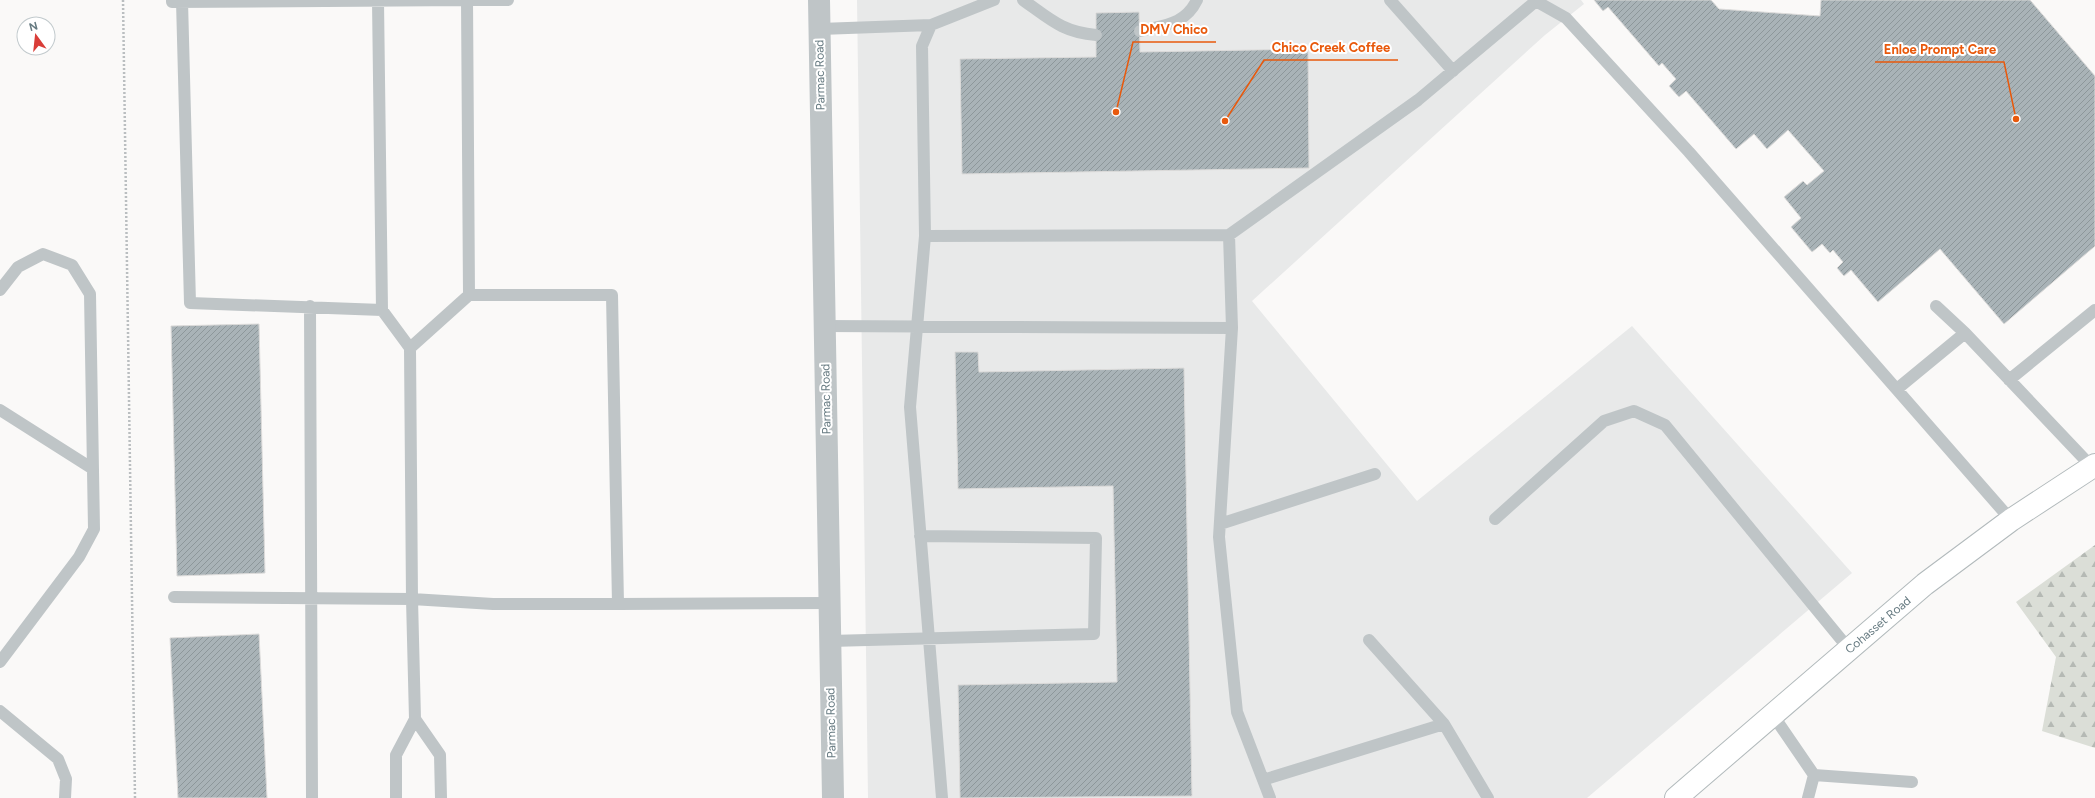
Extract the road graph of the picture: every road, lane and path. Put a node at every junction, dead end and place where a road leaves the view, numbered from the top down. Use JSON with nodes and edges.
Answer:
{"nodes":[{"id":1,"x":123,"y":0,"type":"edge"},
{"id":2,"x":177,"y":0,"type":"edge"},
{"id":3,"x":467,"y":0,"type":"edge"},
{"id":4,"x":508,"y":0,"type":"edge"},
{"id":5,"x":818,"y":0,"type":"edge"},
{"id":6,"x":994,"y":0,"type":"edge"},
{"id":7,"x":1023,"y":0,"type":"edge"},
{"id":8,"x":1197,"y":0,"type":"edge"},
{"id":9,"x":1390,"y":0,"type":"edge"},
{"id":10,"x":1535,"y":0,"type":"edge"},
{"id":11,"x":378,"y":1,"type":"junction"},
{"id":12,"x":931,"y":25,"type":"junction"},
{"id":13,"x":820,"y":29,"type":"junction"},
{"id":14,"x":1140,"y":31,"type":"dead end"},
{"id":15,"x":1096,"y":35,"type":"dead end"},
{"id":16,"x":1452,"y":72,"type":"junction"},
{"id":17,"x":1229,"y":235,"type":"junction"},
{"id":18,"x":925,"y":236,"type":"junction"},
{"id":19,"x":0,"y":290,"type":"edge"},
{"id":20,"x":469,"y":295,"type":"junction"},
{"id":21,"x":310,"y":306,"type":"junction"},
{"id":22,"x":1936,"y":306,"type":"dead end"},
{"id":23,"x":382,"y":310,"type":"junction"},
{"id":24,"x":2095,"y":310,"type":"edge"},
{"id":25,"x":824,"y":326,"type":"junction"},
{"id":26,"x":917,"y":327,"type":"junction"},
{"id":27,"x":1232,"y":328,"type":"junction"},
{"id":28,"x":1965,"y":333,"type":"junction"},
{"id":29,"x":410,"y":348,"type":"junction"},
{"id":30,"x":2009,"y":380,"type":"junction"},
{"id":31,"x":1897,"y":389,"type":"junction"},
{"id":32,"x":0,"y":410,"type":"edge"},
{"id":33,"x":2094,"y":467,"type":"edge"},
{"id":34,"x":93,"y":469,"type":"junction"},
{"id":35,"x":1375,"y":474,"type":"dead end"},
{"id":36,"x":1495,"y":519,"type":"dead end"},
{"id":37,"x":2012,"y":520,"type":"junction"},
{"id":38,"x":1220,"y":524,"type":"junction"},
{"id":39,"x":920,"y":536,"type":"junction"},
{"id":40,"x":174,"y":597,"type":"dead end"},
{"id":41,"x":312,"y":597,"type":"junction"},
{"id":42,"x":412,"y":599,"type":"junction"},
{"id":43,"x":829,"y":603,"type":"junction"},
{"id":44,"x":618,"y":604,"type":"junction"},
{"id":45,"x":929,"y":638,"type":"junction"},
{"id":46,"x":1369,"y":640,"type":"dead end"},
{"id":47,"x":830,"y":641,"type":"junction"},
{"id":48,"x":1849,"y":649,"type":"junction"},
{"id":49,"x":0,"y":662,"type":"edge"},
{"id":50,"x":0,"y":711,"type":"edge"},
{"id":51,"x":1772,"y":715,"type":"junction"},
{"id":52,"x":415,"y":719,"type":"junction"},
{"id":53,"x":1444,"y":724,"type":"junction"},
{"id":54,"x":1814,"y":775,"type":"junction"},
{"id":55,"x":1263,"y":780,"type":"junction"},
{"id":56,"x":1912,"y":782,"type":"dead end"},
{"id":57,"x":65,"y":798,"type":"edge"},
{"id":58,"x":135,"y":798,"type":"edge"},
{"id":59,"x":312,"y":798,"type":"edge"},
{"id":60,"x":396,"y":798,"type":"edge"},
{"id":61,"x":441,"y":798,"type":"edge"},
{"id":62,"x":832,"y":798,"type":"edge"},
{"id":63,"x":942,"y":798,"type":"edge"},
{"id":64,"x":1270,"y":798,"type":"edge"},
{"id":65,"x":1488,"y":798,"type":"edge"},
{"id":66,"x":1676,"y":798,"type":"edge"},
{"id":67,"x":1808,"y":798,"type":"edge"}],
"edges":[{"from":1,"to":58,"type":"path"},
{"from":2,"to":11,"type":"lane"},
{"from":2,"to":21,"type":"lane"},
{"from":3,"to":4,"type":"lane"},
{"from":3,"to":11,"type":"lane"},
{"from":3,"to":20,"type":"lane"},
{"from":5,"to":13,"type":"street","name":"Parmac Road"},
{"from":6,"to":12,"type":"lane"},
{"from":7,"to":15,"type":"lane"},
{"from":8,"to":14,"type":"lane"},
{"from":9,"to":16,"type":"lane"},
{"from":10,"to":16,"type":"lane"},
{"from":10,"to":31,"type":"lane"},
{"from":11,"to":23,"type":"lane"},
{"from":12,"to":13,"type":"lane"},
{"from":12,"to":18,"type":"lane"},
{"from":13,"to":25,"type":"street","name":"Parmac Road"},
{"from":16,"to":17,"type":"lane"},
{"from":17,"to":18,"type":"lane"},
{"from":17,"to":27,"type":"lane"},
{"from":18,"to":26,"type":"lane"},
{"from":19,"to":34,"type":"lane"},
{"from":20,"to":29,"type":"lane"},
{"from":20,"to":44,"type":"lane"},
{"from":21,"to":23,"type":"lane"},
{"from":21,"to":41,"type":"lane"},
{"from":22,"to":28,"type":"lane"},
{"from":23,"to":29,"type":"lane"},
{"from":24,"to":30,"type":"lane"},
{"from":25,"to":26,"type":"lane"},
{"from":25,"to":43,"type":"street","name":"Parmac Road"},
{"from":26,"to":27,"type":"lane"},
{"from":26,"to":39,"type":"lane"},
{"from":27,"to":38,"type":"lane"},
{"from":28,"to":30,"type":"lane"},
{"from":28,"to":31,"type":"lane"},
{"from":29,"to":42,"type":"lane"},
{"from":30,"to":33,"type":"lane"},
{"from":31,"to":37,"type":"lane"},
{"from":32,"to":34,"type":"lane"},
{"from":33,"to":37,"type":"main road","name":"Cohasset Road"},
{"from":34,"to":49,"type":"lane"},
{"from":35,"to":38,"type":"lane"},
{"from":36,"to":48,"type":"lane"},
{"from":37,"to":48,"type":"main road","name":"Cohasset Road"},
{"from":38,"to":55,"type":"lane"},
{"from":39,"to":45,"type":"lane"},
{"from":39,"to":45,"type":"lane"},
{"from":40,"to":41,"type":"lane"},
{"from":41,"to":42,"type":"lane"},
{"from":41,"to":59,"type":"lane"},
{"from":42,"to":44,"type":"lane"},
{"from":42,"to":52,"type":"lane"},
{"from":43,"to":44,"type":"lane"},
{"from":43,"to":47,"type":"street","name":"Parmac Road"},
{"from":45,"to":47,"type":"lane"},
{"from":45,"to":63,"type":"lane"},
{"from":46,"to":53,"type":"lane"},
{"from":47,"to":62,"type":"street","name":"Parmac Road"},
{"from":48,"to":51,"type":"main road","name":"Cohasset Road"},
{"from":50,"to":57,"type":"lane"},
{"from":51,"to":54,"type":"lane"},
{"from":51,"to":66,"type":"main road","name":"Cohasset Road"},
{"from":52,"to":60,"type":"lane"},
{"from":52,"to":61,"type":"lane"},
{"from":53,"to":55,"type":"lane"},
{"from":53,"to":65,"type":"lane"},
{"from":54,"to":56,"type":"lane"},
{"from":54,"to":67,"type":"lane"},
{"from":55,"to":64,"type":"lane"}]}
